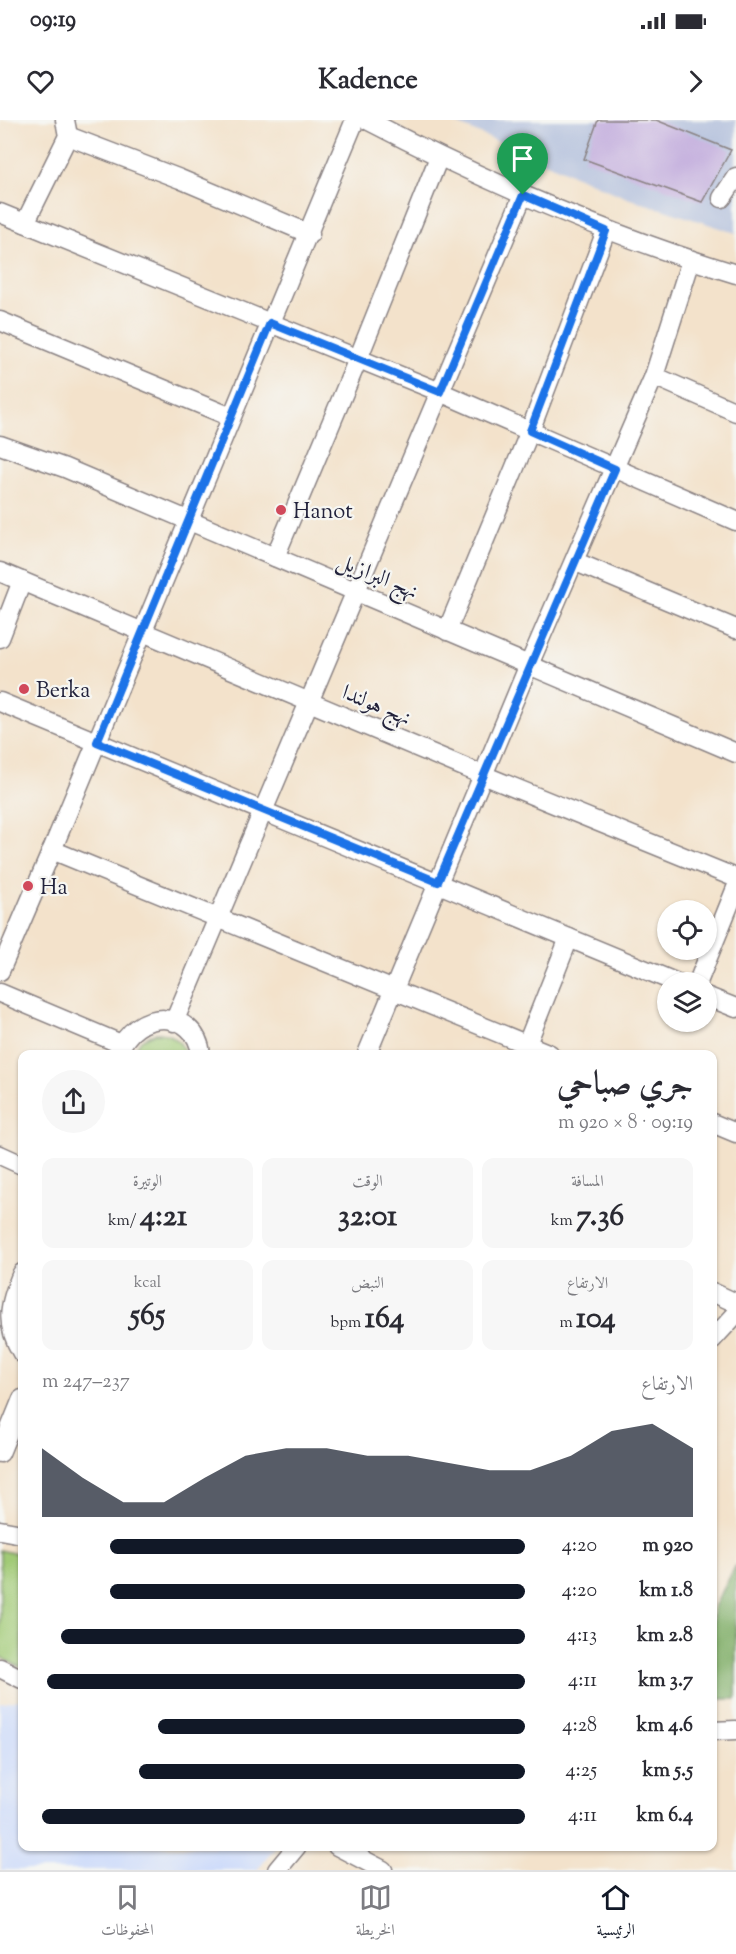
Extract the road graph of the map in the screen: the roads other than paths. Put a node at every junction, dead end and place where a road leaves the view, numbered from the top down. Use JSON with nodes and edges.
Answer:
{"nodes":[{"id":1,"x":355,"y":120,"type":"edge"},
{"id":2,"x":367,"y":120,"type":"edge"},
{"id":3,"x":67,"y":128,"type":"edge"},
{"id":4,"x":439,"y":158,"type":"junction"},
{"id":5,"x":736,"y":177,"type":"edge"},
{"id":6,"x":523,"y":195,"type":"junction"},
{"id":7,"x":722,"y":198,"type":"dead end"},
{"id":8,"x":0,"y":213,"type":"edge"},
{"id":9,"x":25,"y":222,"type":"junction"},
{"id":10,"x":606,"y":231,"type":"junction"},
{"id":11,"x":310,"y":234,"type":"junction"},
{"id":12,"x":691,"y":260,"type":"junction"},
{"id":13,"x":736,"y":274,"type":"edge"},
{"id":14,"x":0,"y":321,"type":"edge"},
{"id":15,"x":270,"y":323,"type":"junction"},
{"id":16,"x":358,"y":359,"type":"junction"},
{"id":17,"x":654,"y":376,"type":"junction"},
{"id":18,"x":440,"y":392,"type":"junction"},
{"id":19,"x":736,"y":412,"type":"edge"},
{"id":20,"x":231,"y":417,"type":"junction"},
{"id":21,"x":530,"y":431,"type":"junction"},
{"id":22,"x":0,"y":445,"type":"edge"},
{"id":23,"x":615,"y":469,"type":"junction"},
{"id":24,"x":736,"y":521,"type":"edge"},
{"id":25,"x":187,"y":522,"type":"junction"},
{"id":26,"x":275,"y":557,"type":"junction"},
{"id":27,"x":576,"y":562,"type":"junction"},
{"id":28,"x":0,"y":572,"type":"edge"},
{"id":29,"x":22,"y":582,"type":"junction"},
{"id":30,"x":356,"y":591,"type":"junction"},
{"id":31,"x":736,"y":629,"type":"edge"},
{"id":32,"x":142,"y":630,"type":"junction"},
{"id":33,"x":447,"y":631,"type":"junction"},
{"id":34,"x":0,"y":638,"type":"edge"},
{"id":35,"x":528,"y":667,"type":"junction"},
{"id":36,"x":0,"y":702,"type":"edge"},
{"id":37,"x":309,"y":702,"type":"junction"},
{"id":38,"x":97,"y":742,"type":"junction"},
{"id":39,"x":736,"y":753,"type":"edge"},
{"id":40,"x":483,"y":775,"type":"junction"},
{"id":41,"x":263,"y":811,"type":"junction"},
{"id":42,"x":52,"y":850,"type":"junction"},
{"id":43,"x":736,"y":878,"type":"edge"},
{"id":44,"x":438,"y":882,"type":"junction"},
{"id":45,"x":736,"y":888,"type":"edge"},
{"id":46,"x":218,"y":919,"type":"junction"},
{"id":47,"x":569,"y":938,"type":"junction"},
{"id":48,"x":0,"y":971,"type":"edge"},
{"id":49,"x":702,"y":972,"type":"edge"},
{"id":50,"x":657,"y":975,"type":"edge"},
{"id":51,"x":394,"y":990,"type":"junction"},
{"id":52,"x":0,"y":993,"type":"edge"},
{"id":53,"x":717,"y":1000,"type":"edge"},
{"id":54,"x":736,"y":1008,"type":"edge"},
{"id":55,"x":174,"y":1022,"type":"junction"},
{"id":56,"x":115,"y":1050,"type":"edge"},
{"id":57,"x":120,"y":1050,"type":"edge"},
{"id":58,"x":200,"y":1050,"type":"edge"},
{"id":59,"x":369,"y":1050,"type":"edge"},
{"id":60,"x":525,"y":1050,"type":"edge"},
{"id":61,"x":717,"y":1125,"type":"edge"},
{"id":62,"x":736,"y":1133,"type":"edge"},
{"id":63,"x":0,"y":1155,"type":"edge"},
{"id":64,"x":18,"y":1163,"type":"edge"},
{"id":65,"x":18,"y":1280,"type":"edge"},
{"id":66,"x":717,"y":1294,"type":"edge"},
{"id":67,"x":5,"y":1303,"type":"edge"},
{"id":68,"x":736,"y":1303,"type":"edge"},
{"id":69,"x":736,"y":1315,"type":"edge"},
{"id":70,"x":717,"y":1335,"type":"edge"},
{"id":71,"x":18,"y":1346,"type":"edge"},
{"id":72,"x":18,"y":1409,"type":"edge"},
{"id":73,"x":0,"y":1453,"type":"edge"},
{"id":74,"x":0,"y":1530,"type":"edge"},
{"id":75,"x":18,"y":1533,"type":"edge"},
{"id":76,"x":0,"y":1668,"type":"edge"},
{"id":77,"x":18,"y":1677,"type":"edge"},
{"id":78,"x":736,"y":1730,"type":"edge"},
{"id":79,"x":717,"y":1731,"type":"edge"},
{"id":80,"x":293,"y":1851,"type":"edge"},
{"id":81,"x":347,"y":1851,"type":"edge"},
{"id":82,"x":277,"y":1870,"type":"edge"},
{"id":83,"x":383,"y":1870,"type":"edge"}],
"edges":[{"from":1,"to":11,"type":"street"},
{"from":2,"to":4,"type":"street"},
{"from":3,"to":9,"type":"street"},
{"from":3,"to":11,"type":"street"},
{"from":4,"to":6,"type":"street"},
{"from":4,"to":16,"type":"street"},
{"from":5,"to":7,"type":"street"},
{"from":6,"to":10,"type":"street"},
{"from":6,"to":18,"type":"street"},
{"from":8,"to":9,"type":"street"},
{"from":9,"to":15,"type":"street"},
{"from":10,"to":12,"type":"street"},
{"from":10,"to":21,"type":"street"},
{"from":11,"to":15,"type":"street"},
{"from":12,"to":13,"type":"street"},
{"from":12,"to":17,"type":"street"},
{"from":14,"to":20,"type":"street"},
{"from":15,"to":16,"type":"street"},
{"from":15,"to":20,"type":"street"},
{"from":16,"to":18,"type":"street"},
{"from":16,"to":26,"type":"street"},
{"from":17,"to":19,"type":"street"},
{"from":17,"to":23,"type":"street"},
{"from":18,"to":21,"type":"street"},
{"from":18,"to":30,"type":"street"},
{"from":20,"to":25,"type":"street"},
{"from":21,"to":23,"type":"street"},
{"from":21,"to":33,"type":"street"},
{"from":22,"to":25,"type":"street","name":"نهج البرازيل"},
{"from":23,"to":24,"type":"street"},
{"from":23,"to":27,"type":"street"},
{"from":25,"to":26,"type":"street","name":"نهج البرازيل"},
{"from":25,"to":32,"type":"street"},
{"from":26,"to":30,"type":"street","name":"نهج البرازيل"},
{"from":27,"to":31,"type":"street"},
{"from":27,"to":35,"type":"street"},
{"from":28,"to":29,"type":"street","name":"نهج هولندا"},
{"from":29,"to":32,"type":"street","name":"نهج هولندا"},
{"from":29,"to":34,"type":"street"},
{"from":30,"to":33,"type":"street","name":"نهج البرازيل"},
{"from":30,"to":37,"type":"street"},
{"from":32,"to":37,"type":"street","name":"نهج هولندا"},
{"from":32,"to":38,"type":"street"},
{"from":33,"to":35,"type":"street","name":"نهج البرازيل"},
{"from":35,"to":39,"type":"street","name":"نهج البرازيل"},
{"from":35,"to":40,"type":"street"},
{"from":36,"to":38,"type":"street"},
{"from":37,"to":40,"type":"street","name":"نهج هولندا"},
{"from":37,"to":41,"type":"street"},
{"from":38,"to":41,"type":"street"},
{"from":38,"to":42,"type":"street"},
{"from":40,"to":43,"type":"street","name":"نهج هولندا"},
{"from":40,"to":44,"type":"street"},
{"from":41,"to":44,"type":"street"},
{"from":41,"to":46,"type":"street"},
{"from":42,"to":46,"type":"street"},
{"from":42,"to":48,"type":"street"},
{"from":44,"to":47,"type":"street"},
{"from":44,"to":51,"type":"street"},
{"from":45,"to":49,"type":"street"},
{"from":46,"to":51,"type":"street"},
{"from":46,"to":55,"type":"street"},
{"from":47,"to":50,"type":"street"},
{"from":47,"to":60,"type":"street"},
{"from":51,"to":59,"type":"street"},
{"from":51,"to":60,"type":"street"},
{"from":52,"to":56,"type":"street"},
{"from":53,"to":54,"type":"street"},
{"from":55,"to":57,"type":"street"},
{"from":55,"to":58,"type":"street"},
{"from":61,"to":62,"type":"street"},
{"from":63,"to":64,"type":"street"},
{"from":65,"to":67,"type":"street"},
{"from":66,"to":68,"type":"street"},
{"from":67,"to":71,"type":"street"},
{"from":69,"to":70,"type":"street"},
{"from":72,"to":73,"type":"street"},
{"from":74,"to":75,"type":"street"},
{"from":76,"to":77,"type":"street"},
{"from":78,"to":79,"type":"street"},
{"from":80,"to":82,"type":"street"},
{"from":81,"to":83,"type":"street"}]}
